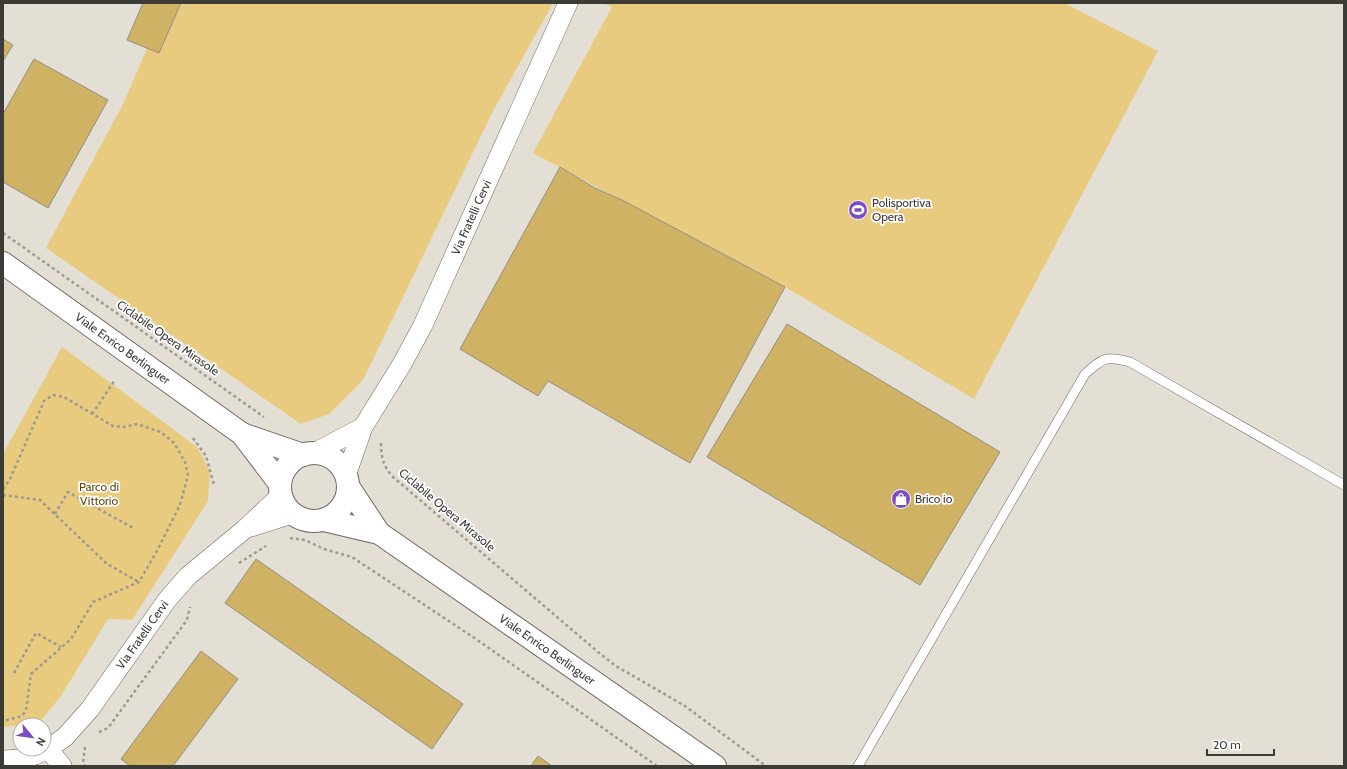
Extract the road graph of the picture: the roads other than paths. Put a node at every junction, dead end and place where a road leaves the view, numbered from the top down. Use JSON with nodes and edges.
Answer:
{"nodes":[{"id":1,"x":568,"y":3,"type":"edge"},
{"id":2,"x":3,"y":263,"type":"edge"},
{"id":3,"x":363,"y":427,"type":"junction"},
{"id":4,"x":242,"y":434,"type":"junction"},
{"id":5,"x":309,"y":454,"type":"junction"},
{"id":6,"x":347,"y":481,"type":"junction"},
{"id":7,"x":1344,"y":484,"type":"edge"},
{"id":8,"x":280,"y":490,"type":"junction"},
{"id":9,"x":292,"y":514,"type":"junction"},
{"id":10,"x":324,"y":520,"type":"junction"},
{"id":11,"x":246,"y":529,"type":"junction"},
{"id":12,"x":379,"y":533,"type":"junction"},
{"id":13,"x":52,"y":746,"type":"edge"},
{"id":14,"x":52,"y":754,"type":"edge"},
{"id":15,"x":28,"y":757,"type":"edge"},
{"id":16,"x":3,"y":760,"type":"edge"},
{"id":17,"x":62,"y":766,"type":"edge"},
{"id":18,"x":715,"y":766,"type":"edge"},
{"id":19,"x":858,"y":766,"type":"edge"}],
"edges":[{"from":1,"to":3,"type":"street","name":"Via Fratelli Cervi"},
{"from":2,"to":4,"type":"street","name":"Viale Enrico Berlinguer"},
{"from":3,"to":5,"type":"street"},
{"from":3,"to":6,"type":"street","name":"Via Fratelli Cervi"},
{"from":4,"to":5,"type":"street","name":"Viale Enrico Berlinguer"},
{"from":4,"to":8,"type":"street","name":"Viale Enrico Berlinguer"},
{"from":5,"to":6,"type":"street"},
{"from":5,"to":8,"type":"street"},
{"from":6,"to":10,"type":"street"},
{"from":6,"to":12,"type":"street","name":"Viale Enrico Berlinguer"},
{"from":7,"to":19,"type":"lane"},
{"from":8,"to":9,"type":"street"},
{"from":8,"to":11,"type":"street","name":"Via Fratelli Cervi"},
{"from":9,"to":10,"type":"street"},
{"from":9,"to":11,"type":"street","name":"Via Fratelli Cervi"},
{"from":10,"to":12,"type":"street","name":"Viale Enrico Berlinguer"},
{"from":11,"to":13,"type":"street","name":"Via Fratelli Cervi"},
{"from":12,"to":18,"type":"street","name":"Viale Enrico Berlinguer"},
{"from":14,"to":17,"type":"street"},
{"from":15,"to":16,"type":"street","name":"Via Fratelli Cervi"}]}
